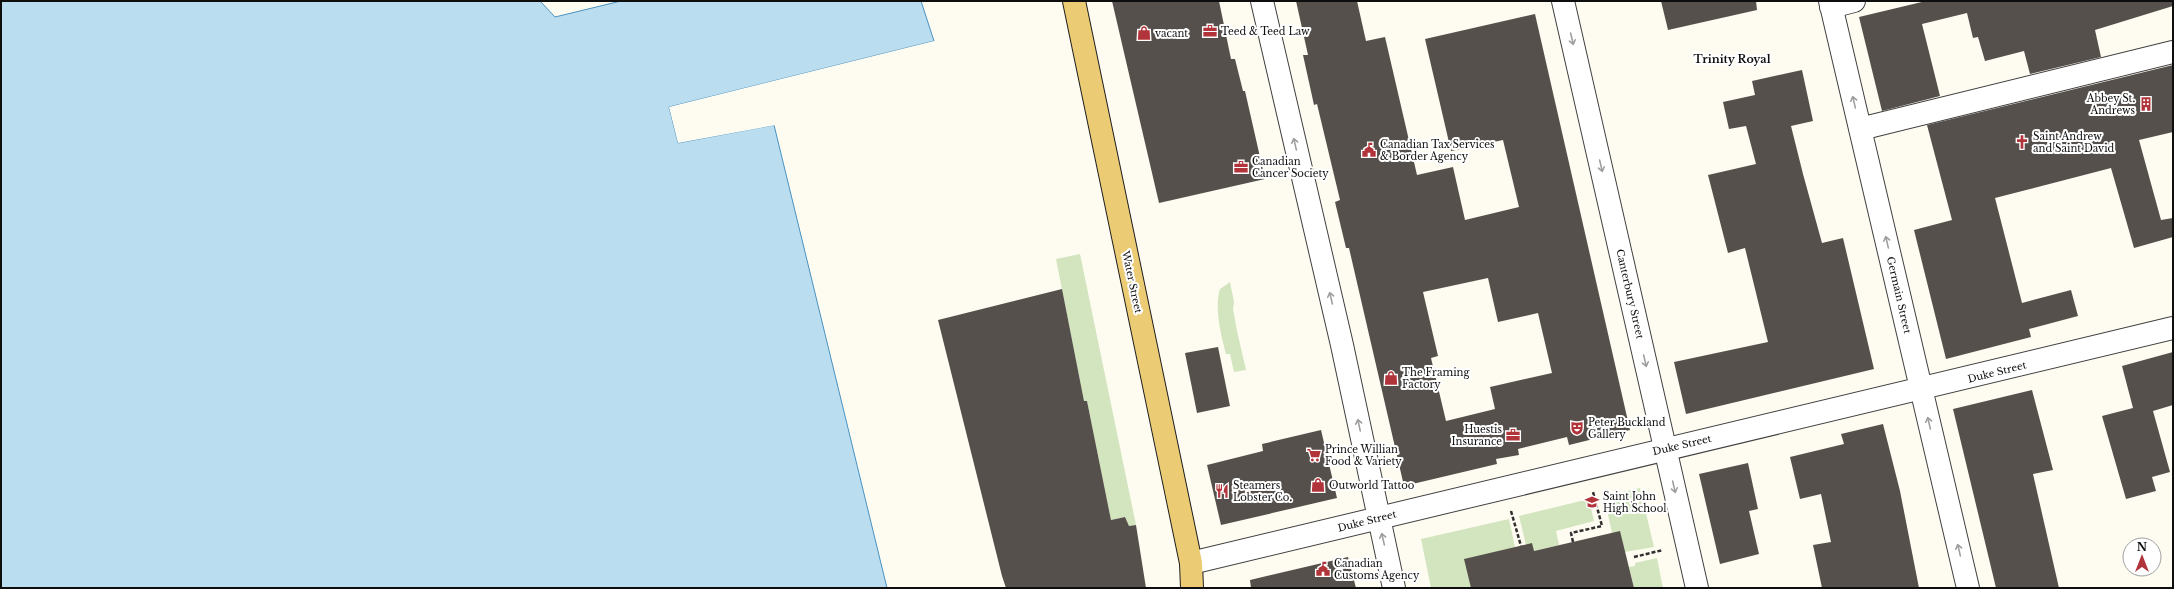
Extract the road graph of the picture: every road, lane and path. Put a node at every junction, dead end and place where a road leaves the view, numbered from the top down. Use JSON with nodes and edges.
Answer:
{"nodes":[{"id":1,"x":1074,"y":1,"type":"edge"},
{"id":2,"x":1262,"y":1,"type":"edge"},
{"id":3,"x":1563,"y":1,"type":"edge"},
{"id":4,"x":1854,"y":1,"type":"edge"},
{"id":5,"x":1831,"y":4,"type":"edge"},
{"id":6,"x":2173,"y":52,"type":"edge"},
{"id":7,"x":1860,"y":130,"type":"junction"},
{"id":8,"x":2173,"y":328,"type":"edge"},
{"id":9,"x":1922,"y":390,"type":"junction"},
{"id":10,"x":1665,"y":449,"type":"junction"},
{"id":11,"x":1504,"y":487,"type":"junction"},
{"id":12,"x":1595,"y":501,"type":"dead end"},
{"id":13,"x":1378,"y":518,"type":"junction"},
{"id":14,"x":1573,"y":542,"type":"dead end"},
{"id":15,"x":1687,"y":544,"type":"junction"},
{"id":16,"x":1521,"y":546,"type":"dead end"},
{"id":17,"x":1634,"y":557,"type":"dead end"},
{"id":18,"x":1191,"y":563,"type":"junction"},
{"id":19,"x":1192,"y":588,"type":"edge"},
{"id":20,"x":1201,"y":588,"type":"edge"},
{"id":21,"x":1394,"y":588,"type":"edge"},
{"id":22,"x":1697,"y":588,"type":"edge"},
{"id":23,"x":1968,"y":588,"type":"edge"}],
"edges":[{"from":1,"to":18,"type":"main road","name":"Water Street"},
{"from":13,"to":2,"type":"street","one_way":true},
{"from":3,"to":10,"type":"street","name":"Canterbury Street","one_way":true},
{"from":4,"to":5,"type":"street"},
{"from":7,"to":5,"type":"street","name":"Germain Street","one_way":true},
{"from":6,"to":7,"type":"street"},
{"from":9,"to":7,"type":"street","name":"Germain Street","one_way":true},
{"from":8,"to":9,"type":"street","name":"Duke Street"},
{"from":9,"to":10,"type":"street","name":"Duke Street"},
{"from":23,"to":9,"type":"street","name":"Germain Street","one_way":true},
{"from":10,"to":11,"type":"street","name":"Duke Street"},
{"from":10,"to":15,"type":"street","name":"Canterbury Street","one_way":true},
{"from":11,"to":13,"type":"street","name":"Duke Street"},
{"from":11,"to":16,"type":"path"},
{"from":12,"to":14,"type":"path"},
{"from":13,"to":18,"type":"street","name":"Duke Street"},
{"from":21,"to":13,"type":"street","one_way":true},
{"from":15,"to":17,"type":"path"},
{"from":15,"to":22,"type":"street","name":"Canterbury Street"},
{"from":18,"to":19,"type":"main road","name":"Water Street"},
{"from":18,"to":20,"type":"main road","name":"Water Street"}]}
